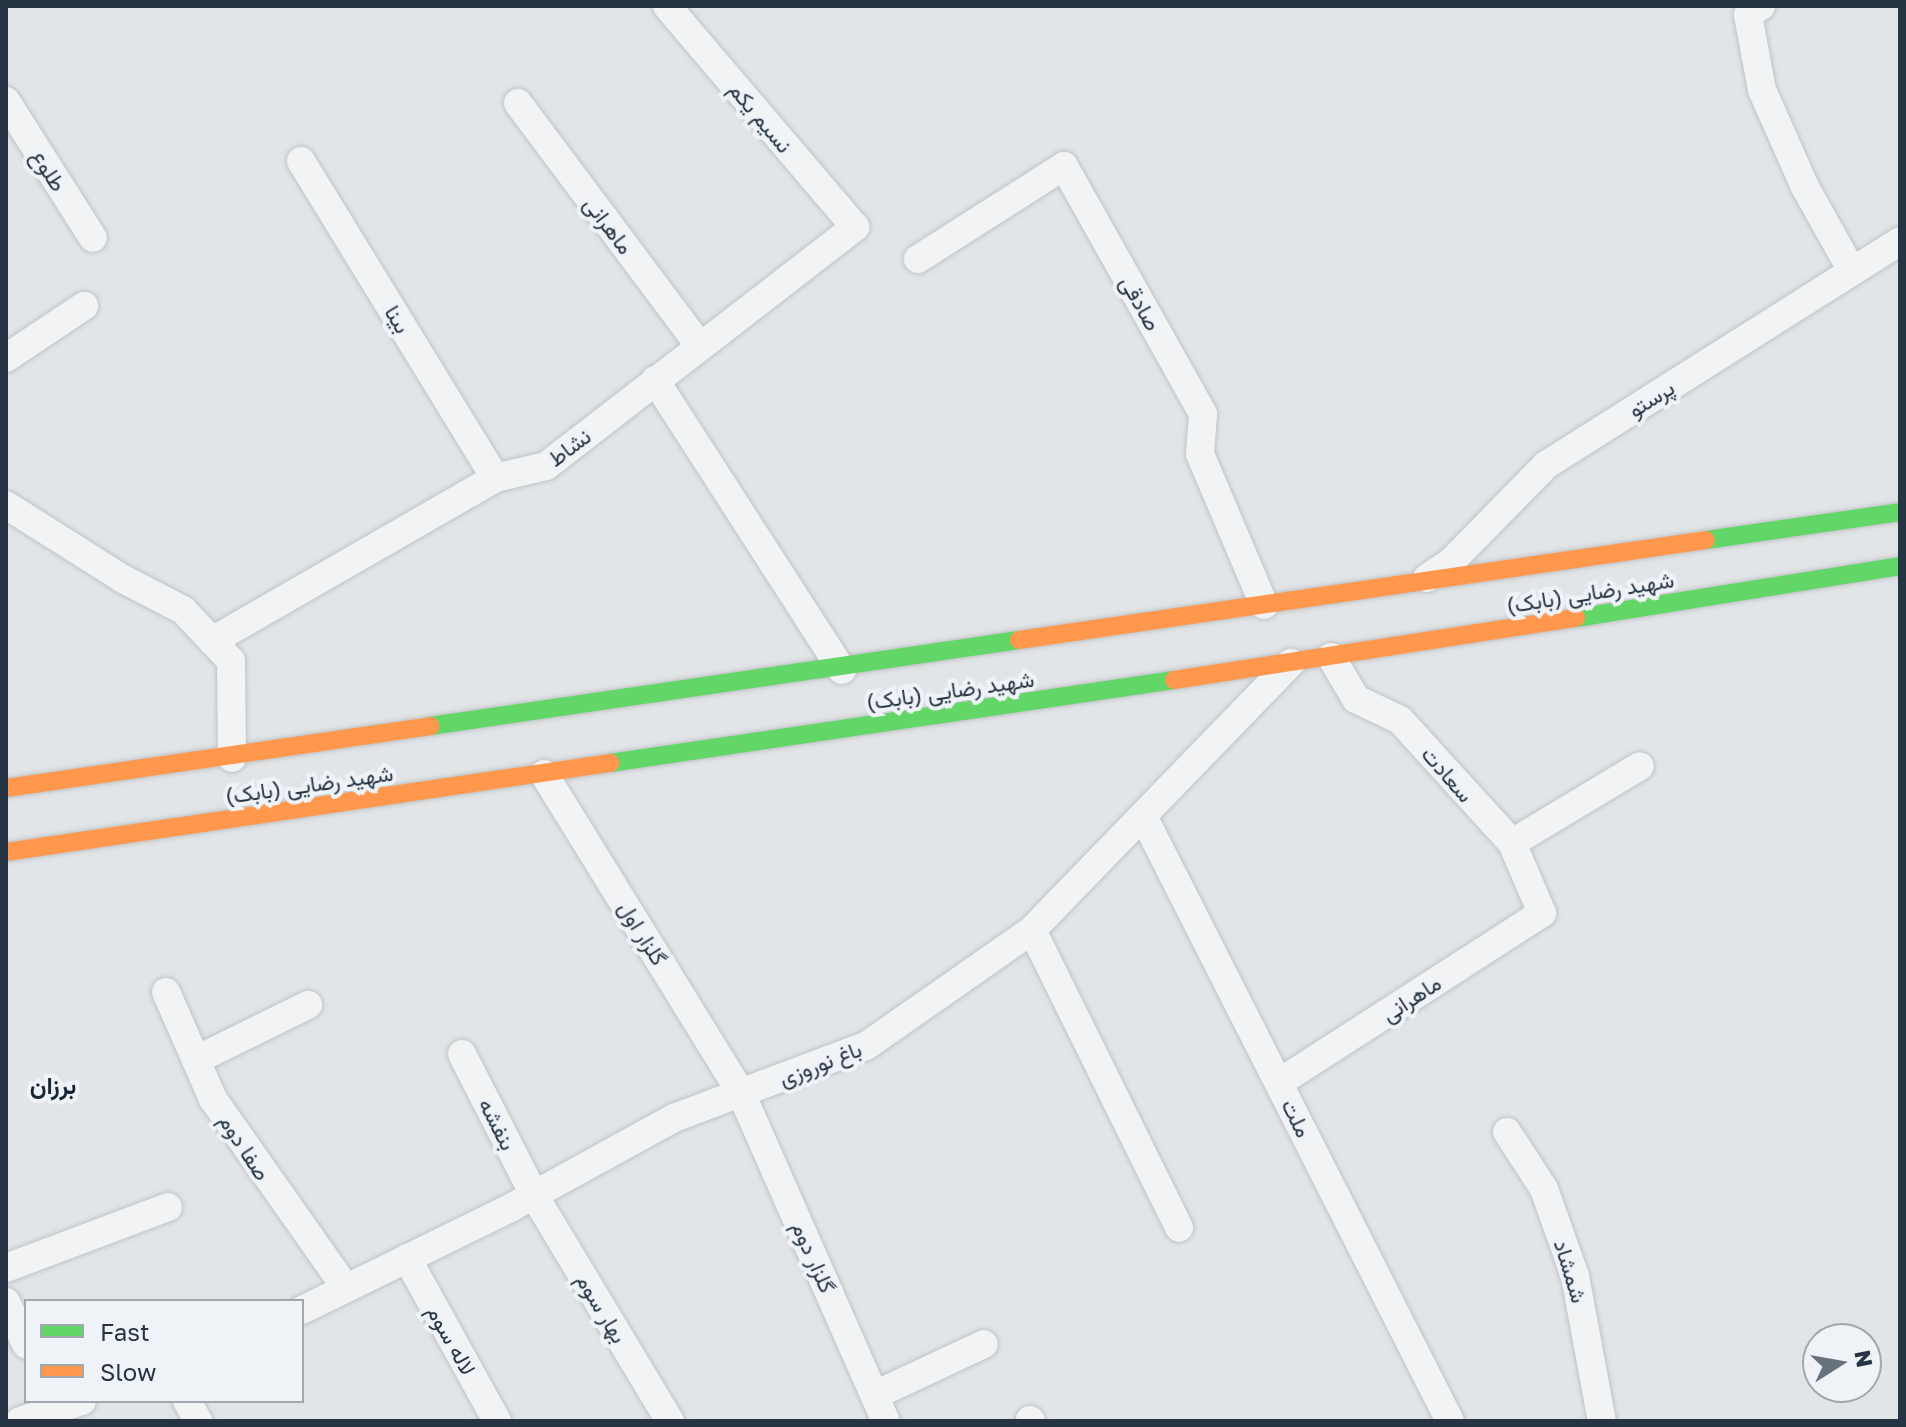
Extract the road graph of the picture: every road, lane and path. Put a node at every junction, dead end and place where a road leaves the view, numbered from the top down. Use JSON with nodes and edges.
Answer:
{"nodes":[{"id":1,"x":667,"y":6,"type":"edge"},
{"id":2,"x":1761,"y":6,"type":"edge"},
{"id":3,"x":6,"y":101,"type":"edge"},
{"id":4,"x":518,"y":103,"type":"dead end"},
{"id":5,"x":301,"y":161,"type":"dead end"},
{"id":6,"x":855,"y":227,"type":"joint"},
{"id":7,"x":93,"y":238,"type":"dead end"},
{"id":8,"x":1900,"y":241,"type":"edge"},
{"id":9,"x":918,"y":259,"type":"dead end"},
{"id":10,"x":1852,"y":271,"type":"junction"},
{"id":11,"x":84,"y":306,"type":"dead end"},
{"id":12,"x":700,"y":346,"type":"junction"},
{"id":13,"x":6,"y":358,"type":"edge"},
{"id":14,"x":655,"y":380,"type":"junction"},
{"id":15,"x":495,"y":478,"type":"junction"},
{"id":16,"x":6,"y":505,"type":"edge"},
{"id":17,"x":1900,"y":512,"type":"edge"},
{"id":18,"x":1900,"y":566,"type":"edge"},
{"id":19,"x":1423,"y":581,"type":"junction"},
{"id":20,"x":1264,"y":605,"type":"junction"},
{"id":21,"x":212,"y":641,"type":"junction"},
{"id":22,"x":1331,"y":657,"type":"junction"},
{"id":23,"x":1291,"y":663,"type":"junction"},
{"id":24,"x":842,"y":670,"type":"junction"},
{"id":25,"x":232,"y":758,"type":"junction"},
{"id":26,"x":1640,"y":766,"type":"dead end"},
{"id":27,"x":544,"y":774,"type":"junction"},
{"id":28,"x":6,"y":788,"type":"edge"},
{"id":29,"x":1143,"y":816,"type":"junction"},
{"id":30,"x":1512,"y":843,"type":"junction"},
{"id":31,"x":6,"y":852,"type":"edge"},
{"id":32,"x":1542,"y":913,"type":"joint"},
{"id":33,"x":1032,"y":930,"type":"junction"},
{"id":34,"x":166,"y":992,"type":"dead end"},
{"id":35,"x":308,"y":1005,"type":"dead end"},
{"id":36,"x":462,"y":1054,"type":"dead end"},
{"id":37,"x":196,"y":1060,"type":"junction"},
{"id":38,"x":1280,"y":1082,"type":"junction"},
{"id":39,"x":741,"y":1093,"type":"junction"},
{"id":40,"x":1507,"y":1132,"type":"dead end"},
{"id":41,"x":534,"y":1195,"type":"junction"},
{"id":42,"x":168,"y":1207,"type":"dead end"},
{"id":43,"x":1179,"y":1228,"type":"dead end"},
{"id":44,"x":407,"y":1258,"type":"junction"},
{"id":45,"x":6,"y":1268,"type":"edge"},
{"id":46,"x":346,"y":1288,"type":"junction"},
{"id":47,"x":6,"y":1302,"type":"edge"},
{"id":48,"x":304,"y":1309,"type":"edge"},
{"id":49,"x":24,"y":1340,"type":"edge"},
{"id":50,"x":984,"y":1344,"type":"dead end"},
{"id":51,"x":875,"y":1395,"type":"junction"},
{"id":52,"x":188,"y":1403,"type":"edge"},
{"id":53,"x":64,"y":1404,"type":"edge"},
{"id":54,"x":20,"y":1421,"type":"edge"},
{"id":55,"x":198,"y":1421,"type":"edge"},
{"id":56,"x":497,"y":1421,"type":"edge"},
{"id":57,"x":670,"y":1421,"type":"edge"},
{"id":58,"x":886,"y":1421,"type":"edge"},
{"id":59,"x":1450,"y":1421,"type":"edge"},
{"id":60,"x":1602,"y":1421,"type":"edge"}],
"edges":[{"from":1,"to":6,"type":"street","name":"نسیم یکم"},
{"from":2,"to":10,"type":"street"},
{"from":3,"to":7,"type":"street","name":"طلوع"},
{"from":4,"to":12,"type":"street","name":"ماهرانی"},
{"from":5,"to":15,"type":"street","name":"بینا"},
{"from":6,"to":12,"type":"street","name":"نشاط"},
{"from":8,"to":10,"type":"street","name":"پرستو"},
{"from":9,"to":20,"type":"street","name":"صادقی"},
{"from":10,"to":19,"type":"street","name":"پرستو"},
{"from":11,"to":13,"type":"street"},
{"from":12,"to":14,"type":"street","name":"نشاط"},
{"from":14,"to":15,"type":"street","name":"نشاط"},
{"from":14,"to":24,"type":"street"},
{"from":15,"to":21,"type":"street","name":"نشاط"},
{"from":16,"to":21,"type":"street"},
{"from":17,"to":19,"type":"main road","name":"شهید رضایی (بابک)"},
{"from":18,"to":22,"type":"main road","name":"شهید رضایی (بابک)"},
{"from":19,"to":20,"type":"main road","name":"شهید رضایی (بابک)"},
{"from":20,"to":24,"type":"main road","name":"شهید رضایی (بابک)"},
{"from":21,"to":25,"type":"street"},
{"from":22,"to":23,"type":"main road","name":"شهید رضایی (بابک)"},
{"from":22,"to":30,"type":"street","name":"سعادت"},
{"from":23,"to":27,"type":"main road","name":"شهید رضایی (بابک)"},
{"from":23,"to":29,"type":"street","name":"باغ نوروزی"},
{"from":24,"to":25,"type":"main road","name":"شهید رضایی (بابک)"},
{"from":25,"to":28,"type":"main road","name":"شهید رضایی (بابک)"},
{"from":26,"to":30,"type":"street"},
{"from":27,"to":31,"type":"main road","name":"شهید رضایی (بابک)"},
{"from":27,"to":39,"type":"street","name":"گلزار اول"},
{"from":29,"to":33,"type":"street","name":"باغ نوروزی"},
{"from":29,"to":38,"type":"street","name":"ملت"},
{"from":30,"to":32,"type":"street","name":"سعادت"},
{"from":32,"to":38,"type":"street","name":"ماهرانی"},
{"from":33,"to":39,"type":"street","name":"باغ نوروزی"},
{"from":33,"to":43,"type":"street"},
{"from":34,"to":37,"type":"street","name":"صفا دوم"},
{"from":35,"to":37,"type":"street"},
{"from":36,"to":41,"type":"street","name":"بنفشه"},
{"from":37,"to":46,"type":"street","name":"صفا دوم"},
{"from":38,"to":59,"type":"street","name":"ملت"},
{"from":39,"to":41,"type":"street","name":"باغ نوروزی"},
{"from":39,"to":51,"type":"street","name":"گلزار دوم"},
{"from":40,"to":60,"type":"street","name":"شمشاد"},
{"from":41,"to":44,"type":"street","name":"باغ نوروزی"},
{"from":41,"to":57,"type":"street","name":"بهار سوم"},
{"from":42,"to":45,"type":"street"},
{"from":44,"to":46,"type":"street","name":"باغ نوروزی"},
{"from":44,"to":56,"type":"street","name":"لاله سوم"},
{"from":46,"to":48,"type":"street","name":"باغ نوروزی"},
{"from":47,"to":49,"type":"street"},
{"from":50,"to":51,"type":"street"},
{"from":51,"to":58,"type":"street","name":"گلزار دوم"},
{"from":52,"to":55,"type":"street"},
{"from":53,"to":54,"type":"street"}]}
